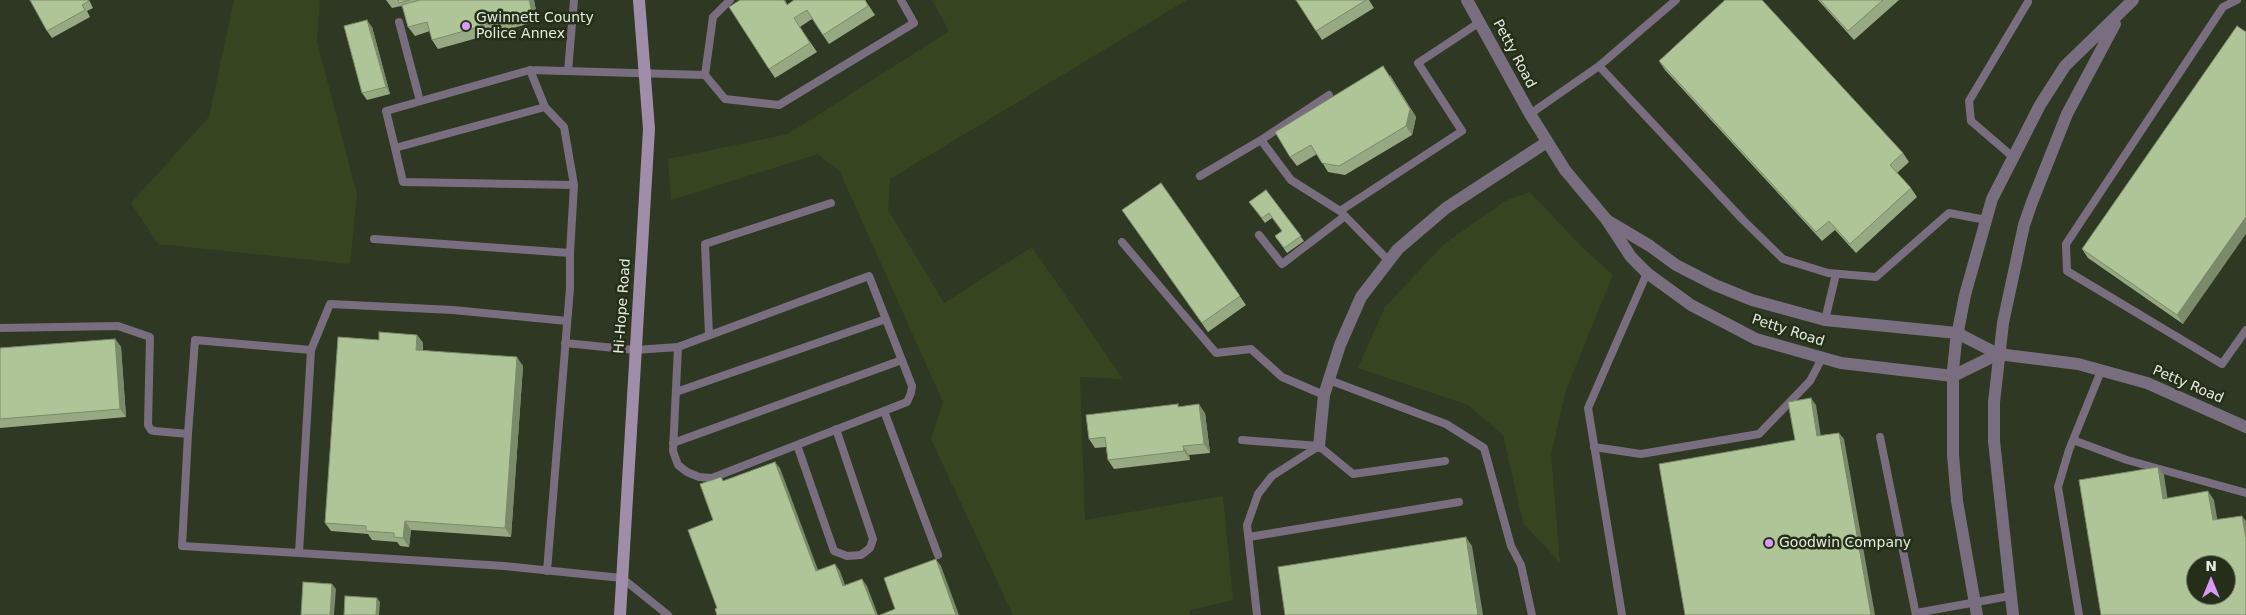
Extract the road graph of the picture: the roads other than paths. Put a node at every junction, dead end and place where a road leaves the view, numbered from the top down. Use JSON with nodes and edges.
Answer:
{"nodes":[{"id":1,"x":574,"y":0,"type":"edge"},
{"id":2,"x":639,"y":0,"type":"edge"},
{"id":3,"x":730,"y":0,"type":"edge"},
{"id":4,"x":900,"y":0,"type":"edge"},
{"id":5,"x":1467,"y":0,"type":"edge"},
{"id":6,"x":1676,"y":0,"type":"edge"},
{"id":7,"x":2133,"y":0,"type":"edge"},
{"id":8,"x":2237,"y":0,"type":"edge"},
{"id":9,"x":2028,"y":1,"type":"edge"},
{"id":10,"x":2121,"y":13,"type":"junction"},
{"id":11,"x":399,"y":22,"type":"dead end"},
{"id":12,"x":1480,"y":22,"type":"junction"},
{"id":13,"x":1599,"y":66,"type":"junction"},
{"id":14,"x":530,"y":70,"type":"junction"},
{"id":15,"x":568,"y":71,"type":"junction"},
{"id":16,"x":647,"y":74,"type":"junction"},
{"id":17,"x":705,"y":75,"type":"junction"},
{"id":18,"x":1329,"y":95,"type":"dead end"},
{"id":19,"x":420,"y":101,"type":"junction"},
{"id":20,"x":545,"y":107,"type":"junction"},
{"id":21,"x":1530,"y":114,"type":"junction"},
{"id":22,"x":1261,"y":140,"type":"junction"},
{"id":23,"x":1547,"y":142,"type":"junction"},
{"id":24,"x":396,"y":148,"type":"junction"},
{"id":25,"x":2013,"y":157,"type":"junction"},
{"id":26,"x":1200,"y":176,"type":"dead end"},
{"id":27,"x":574,"y":185,"type":"junction"},
{"id":28,"x":831,"y":203,"type":"dead end"},
{"id":29,"x":1342,"y":213,"type":"junction"},
{"id":30,"x":1606,"y":219,"type":"junction"},
{"id":31,"x":1986,"y":220,"type":"junction"},
{"id":32,"x":1260,"y":235,"type":"dead end"},
{"id":33,"x":374,"y":239,"type":"dead end"},
{"id":34,"x":1122,"y":242,"type":"dead end"},
{"id":35,"x":570,"y":253,"type":"junction"},
{"id":36,"x":1389,"y":262,"type":"junction"},
{"id":37,"x":1647,"y":273,"type":"junction"},
{"id":38,"x":1836,"y":274,"type":"junction"},
{"id":39,"x":886,"y":320,"type":"junction"},
{"id":40,"x":1825,"y":320,"type":"junction"},
{"id":41,"x":567,"y":321,"type":"junction"},
{"id":42,"x":0,"y":328,"type":"edge"},
{"id":43,"x":2246,"y":330,"type":"edge"},
{"id":44,"x":1957,"y":333,"type":"junction"},
{"id":45,"x":709,"y":335,"type":"junction"},
{"id":46,"x":565,"y":344,"type":"junction"},
{"id":47,"x":678,"y":346,"type":"junction"},
{"id":48,"x":311,"y":350,"type":"junction"},
{"id":49,"x":635,"y":350,"type":"junction"},
{"id":50,"x":1998,"y":354,"type":"junction"},
{"id":51,"x":1822,"y":358,"type":"junction"},
{"id":52,"x":902,"y":360,"type":"junction"},
{"id":53,"x":2101,"y":370,"type":"junction"},
{"id":54,"x":1953,"y":376,"type":"junction"},
{"id":55,"x":1329,"y":380,"type":"junction"},
{"id":56,"x":676,"y":392,"type":"junction"},
{"id":57,"x":1324,"y":394,"type":"junction"},
{"id":58,"x":884,"y":411,"type":"junction"},
{"id":59,"x":2246,"y":427,"type":"edge"},
{"id":60,"x":836,"y":429,"type":"junction"},
{"id":61,"x":188,"y":434,"type":"junction"},
{"id":62,"x":1880,"y":437,"type":"dead end"},
{"id":63,"x":1242,"y":440,"type":"dead end"},
{"id":64,"x":2073,"y":440,"type":"junction"},
{"id":65,"x":673,"y":443,"type":"junction"},
{"id":66,"x":797,"y":445,"type":"junction"},
{"id":67,"x":1319,"y":446,"type":"junction"},
{"id":68,"x":1594,"y":447,"type":"junction"},
{"id":69,"x":1445,"y":461,"type":"dead end"},
{"id":70,"x":2246,"y":492,"type":"edge"},
{"id":71,"x":1459,"y":502,"type":"dead end"},
{"id":72,"x":1249,"y":537,"type":"junction"},
{"id":73,"x":299,"y":553,"type":"junction"},
{"id":74,"x":938,"y":555,"type":"dead end"},
{"id":75,"x":547,"y":571,"type":"junction"},
{"id":76,"x":622,"y":578,"type":"junction"},
{"id":77,"x":2010,"y":596,"type":"junction"},
{"id":78,"x":1976,"y":609,"type":"edge"},
{"id":79,"x":1916,"y":614,"type":"edge"},
{"id":80,"x":620,"y":615,"type":"edge"},
{"id":81,"x":668,"y":615,"type":"edge"},
{"id":82,"x":1257,"y":615,"type":"edge"},
{"id":83,"x":1532,"y":615,"type":"edge"},
{"id":84,"x":1622,"y":615,"type":"edge"},
{"id":85,"x":2013,"y":615,"type":"edge"},
{"id":86,"x":2079,"y":615,"type":"edge"}],
"edges":[{"from":1,"to":15,"type":"lane"},
{"from":2,"to":16,"type":"street","name":"Hi-Hope Road"},
{"from":3,"to":17,"type":"lane"},
{"from":4,"to":17,"type":"lane"},
{"from":5,"to":12,"type":"street","name":"Petty Road"},
{"from":6,"to":13,"type":"lane"},
{"from":7,"to":10,"type":"street"},
{"from":8,"to":43,"type":"lane"},
{"from":9,"to":25,"type":"lane"},
{"from":10,"to":25,"type":"street"},
{"from":10,"to":50,"type":"street"},
{"from":11,"to":19,"type":"lane"},
{"from":12,"to":21,"type":"street","name":"Petty Road"},
{"from":12,"to":29,"type":"lane"},
{"from":13,"to":21,"type":"lane"},
{"from":13,"to":38,"type":"lane"},
{"from":14,"to":15,"type":"lane"},
{"from":14,"to":19,"type":"lane"},
{"from":14,"to":20,"type":"lane"},
{"from":15,"to":16,"type":"lane"},
{"from":16,"to":17,"type":"lane"},
{"from":16,"to":49,"type":"street","name":"Hi-Hope Road"},
{"from":18,"to":22,"type":"lane"},
{"from":19,"to":24,"type":"lane"},
{"from":20,"to":24,"type":"lane"},
{"from":20,"to":27,"type":"lane"},
{"from":21,"to":23,"type":"street","name":"Petty Road"},
{"from":22,"to":26,"type":"lane"},
{"from":22,"to":29,"type":"lane"},
{"from":23,"to":30,"type":"street","name":"Petty Road"},
{"from":23,"to":36,"type":"street"},
{"from":24,"to":27,"type":"lane"},
{"from":25,"to":31,"type":"street"},
{"from":27,"to":35,"type":"lane"},
{"from":28,"to":45,"type":"lane"},
{"from":29,"to":32,"type":"lane"},
{"from":29,"to":36,"type":"lane"},
{"from":30,"to":37,"type":"street","name":"Petty Road"},
{"from":30,"to":40,"type":"street","name":"Petty Road"},
{"from":31,"to":38,"type":"lane"},
{"from":31,"to":44,"type":"street"},
{"from":33,"to":35,"type":"lane"},
{"from":34,"to":57,"type":"lane"},
{"from":35,"to":41,"type":"lane"},
{"from":36,"to":55,"type":"street"},
{"from":37,"to":51,"type":"street","name":"Petty Road"},
{"from":37,"to":68,"type":"lane"},
{"from":38,"to":40,"type":"lane"},
{"from":39,"to":45,"type":"lane"},
{"from":39,"to":52,"type":"lane"},
{"from":39,"to":56,"type":"lane"},
{"from":40,"to":44,"type":"street","name":"Petty Road"},
{"from":41,"to":46,"type":"lane"},
{"from":41,"to":48,"type":"lane"},
{"from":42,"to":61,"type":"lane"},
{"from":44,"to":50,"type":"street","name":"Petty Road"},
{"from":44,"to":54,"type":"street"},
{"from":45,"to":47,"type":"lane"},
{"from":46,"to":49,"type":"lane"},
{"from":46,"to":75,"type":"lane"},
{"from":47,"to":49,"type":"lane"},
{"from":47,"to":56,"type":"lane"},
{"from":48,"to":61,"type":"lane"},
{"from":48,"to":73,"type":"lane"},
{"from":49,"to":76,"type":"street","name":"Hi-Hope Road"},
{"from":50,"to":53,"type":"street","name":"Petty Road"},
{"from":50,"to":54,"type":"street"},
{"from":50,"to":77,"type":"street"},
{"from":51,"to":54,"type":"street","name":"Petty Road"},
{"from":51,"to":68,"type":"lane"},
{"from":52,"to":58,"type":"lane"},
{"from":52,"to":65,"type":"lane"},
{"from":53,"to":59,"type":"street","name":"Petty Road"},
{"from":53,"to":64,"type":"lane"},
{"from":54,"to":78,"type":"street"},
{"from":55,"to":57,"type":"street"},
{"from":55,"to":83,"type":"lane"},
{"from":56,"to":65,"type":"lane"},
{"from":57,"to":67,"type":"street"},
{"from":58,"to":60,"type":"lane"},
{"from":58,"to":74,"type":"lane"},
{"from":60,"to":66,"type":"lane"},
{"from":60,"to":66,"type":"lane"},
{"from":61,"to":73,"type":"lane"},
{"from":62,"to":79,"type":"lane"},
{"from":63,"to":67,"type":"lane"},
{"from":64,"to":70,"type":"lane"},
{"from":64,"to":86,"type":"lane"},
{"from":65,"to":66,"type":"lane"},
{"from":67,"to":69,"type":"lane"},
{"from":67,"to":72,"type":"lane"},
{"from":68,"to":84,"type":"lane"},
{"from":71,"to":72,"type":"lane"},
{"from":72,"to":82,"type":"lane"},
{"from":73,"to":75,"type":"lane"},
{"from":75,"to":76,"type":"lane"},
{"from":76,"to":80,"type":"street","name":"Hi-Hope Road"},
{"from":76,"to":81,"type":"lane"},
{"from":77,"to":78,"type":"lane"},
{"from":77,"to":85,"type":"street"},
{"from":78,"to":79,"type":"lane"}]}
